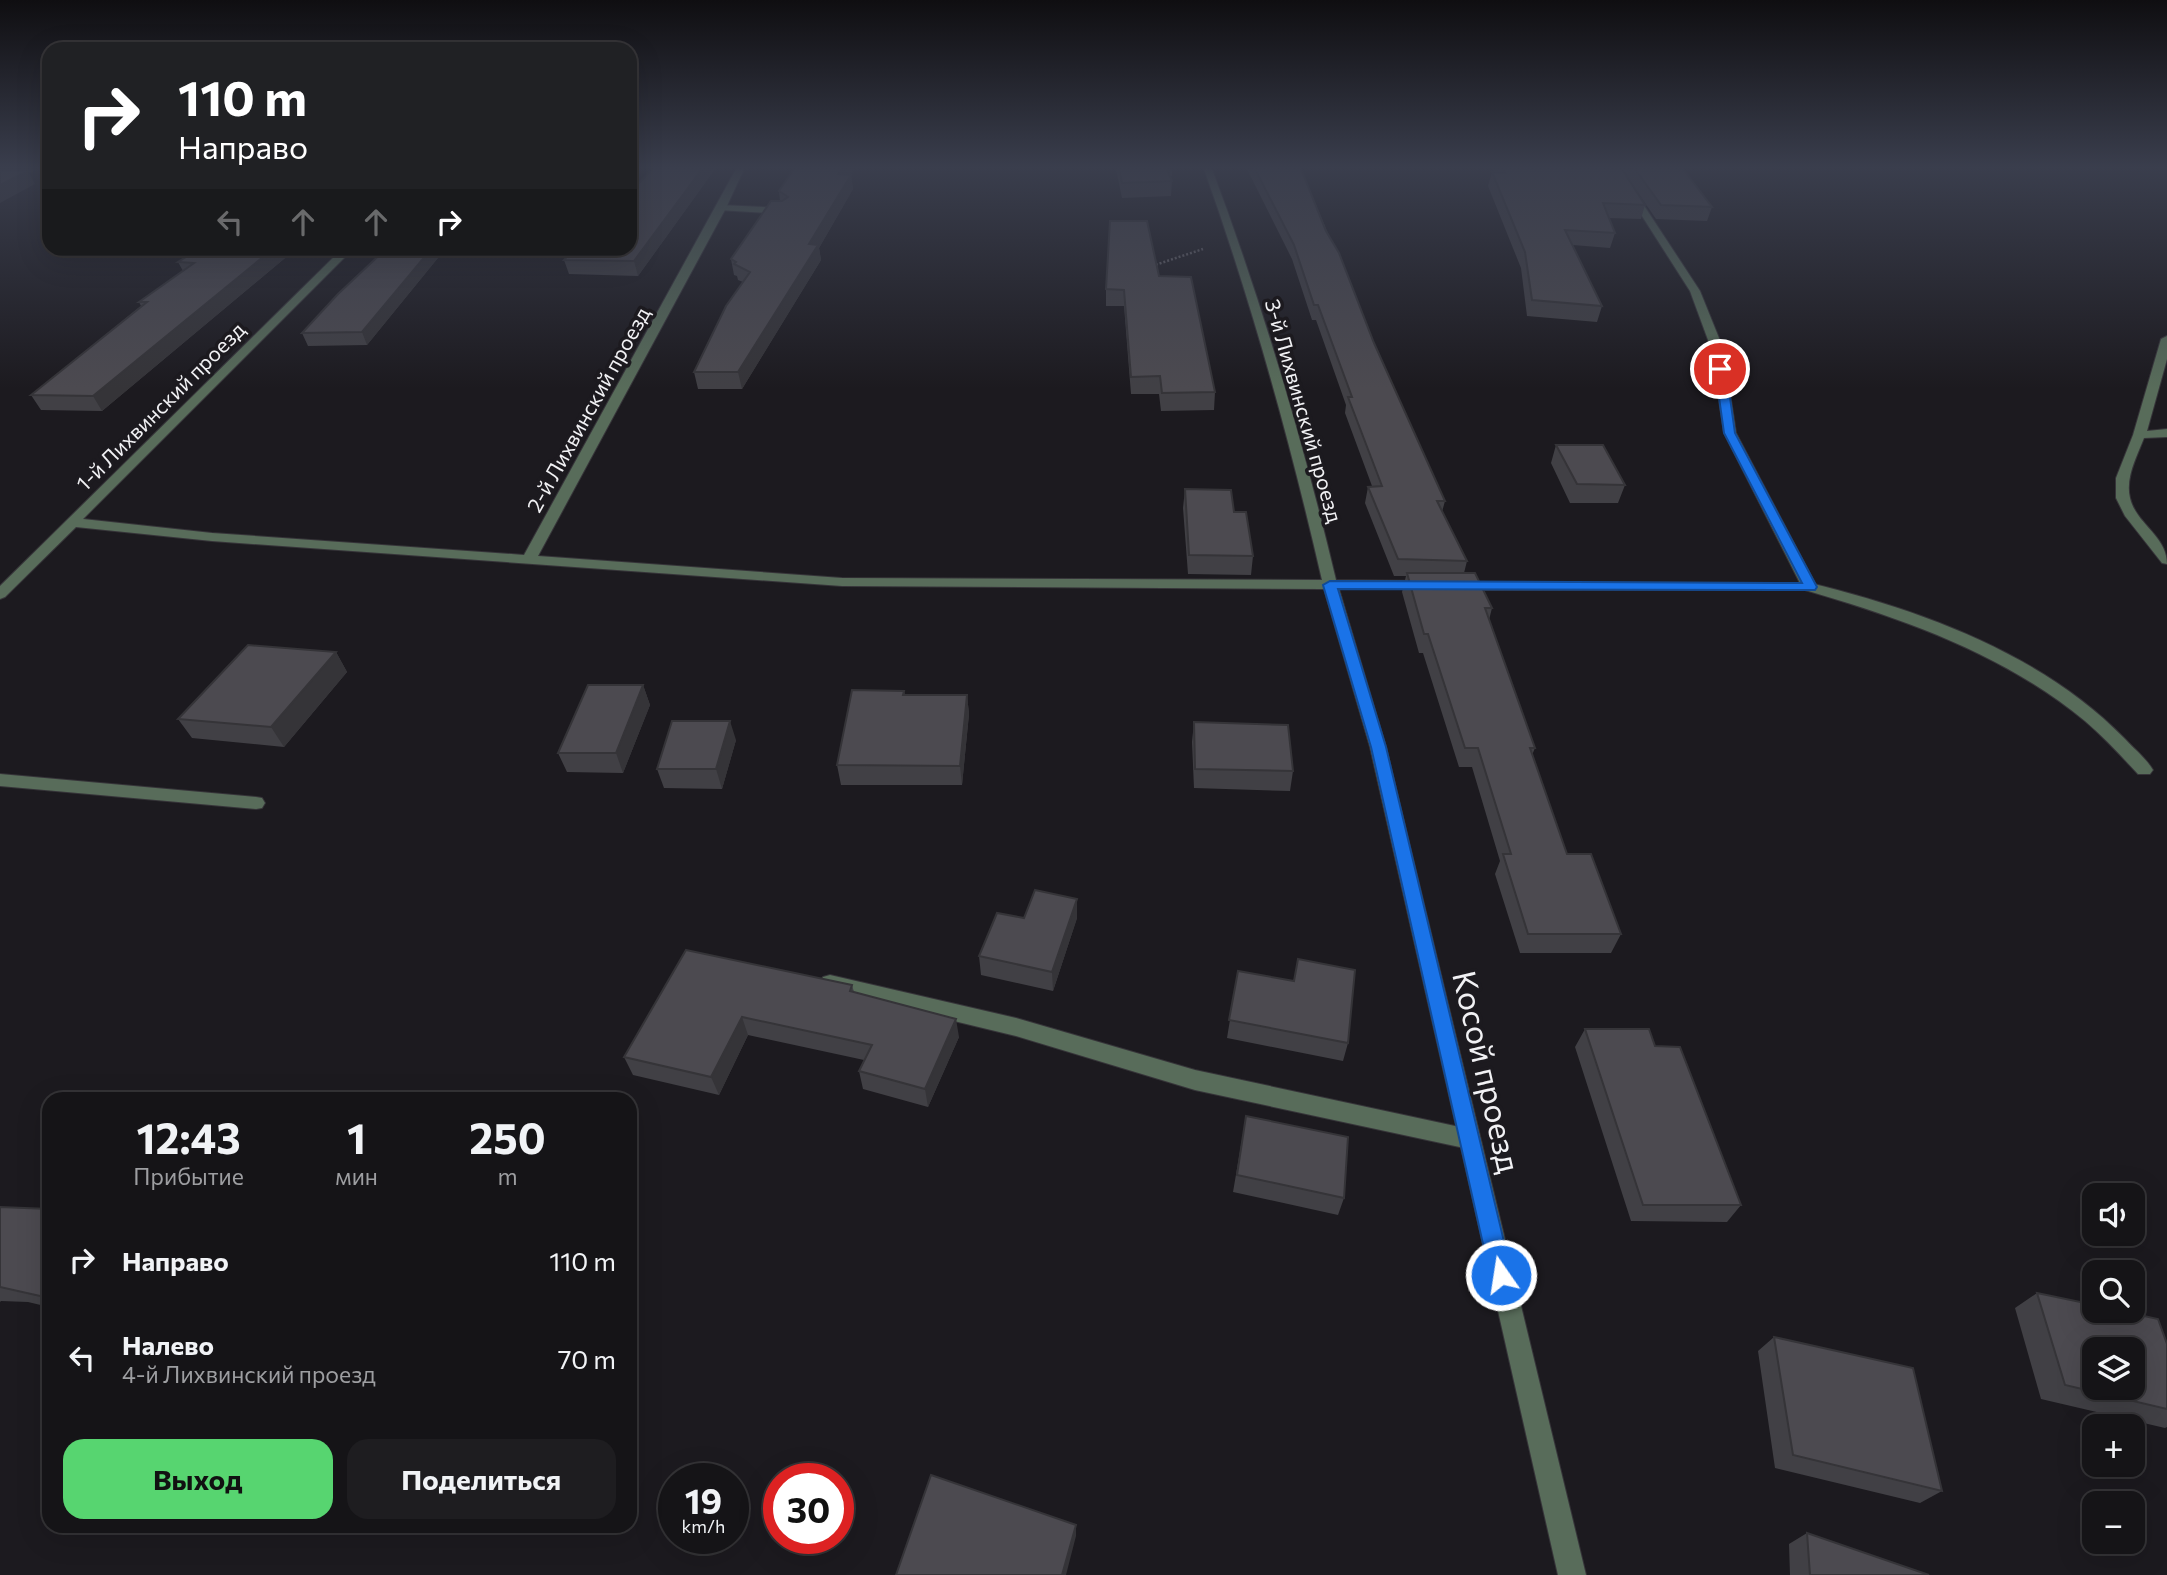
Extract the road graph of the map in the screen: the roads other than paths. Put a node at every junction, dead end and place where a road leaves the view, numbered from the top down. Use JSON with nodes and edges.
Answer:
{"nodes":[{"id":1,"x":702,"y":242,"type":"edge"},
{"id":2,"x":1235,"y":242,"type":"edge"},
{"id":3,"x":1664,"y":242,"type":"edge"},
{"id":4,"x":341,"y":256,"type":"edge"},
{"id":5,"x":2167,"y":339,"type":"edge"},
{"id":6,"x":2167,"y":433,"type":"edge"},
{"id":7,"x":2138,"y":435,"type":"junction"},
{"id":8,"x":72,"y":522,"type":"junction"},
{"id":9,"x":529,"y":559,"type":"junction"},
{"id":10,"x":2167,"y":560,"type":"edge"},
{"id":11,"x":1330,"y":585,"type":"junction"},
{"id":12,"x":1810,"y":587,"type":"junction"},
{"id":13,"x":0,"y":594,"type":"edge"},
{"id":14,"x":2144,"y":770,"type":"dead end"},
{"id":15,"x":0,"y":780,"type":"edge"},
{"id":16,"x":256,"y":803,"type":"dead end"},
{"id":17,"x":807,"y":978,"type":"edge"},
{"id":18,"x":1469,"y":1139,"type":"junction"},
{"id":19,"x":1572,"y":1575,"type":"edge"}],
"edges":[{"from":1,"to":9,"type":"street","name":"2-й Лихвинский проезд"},
{"from":2,"to":11,"type":"street","name":"3-й Лихвинский проезд"},
{"from":3,"to":12,"type":"street"},
{"from":4,"to":8,"type":"street","name":"1-й Лихвинский проезд"},
{"from":5,"to":7,"type":"street"},
{"from":6,"to":7,"type":"street"},
{"from":7,"to":10,"type":"street"},
{"from":8,"to":9,"type":"street"},
{"from":8,"to":13,"type":"street","name":"1-й Лихвинский проезд"},
{"from":9,"to":11,"type":"street"},
{"from":11,"to":12,"type":"street"},
{"from":11,"to":18,"type":"street","name":"Косой проезд"},
{"from":12,"to":14,"type":"street"},
{"from":15,"to":16,"type":"street"},
{"from":17,"to":18,"type":"street"},
{"from":18,"to":19,"type":"street","name":"Косой проезд"}]}
